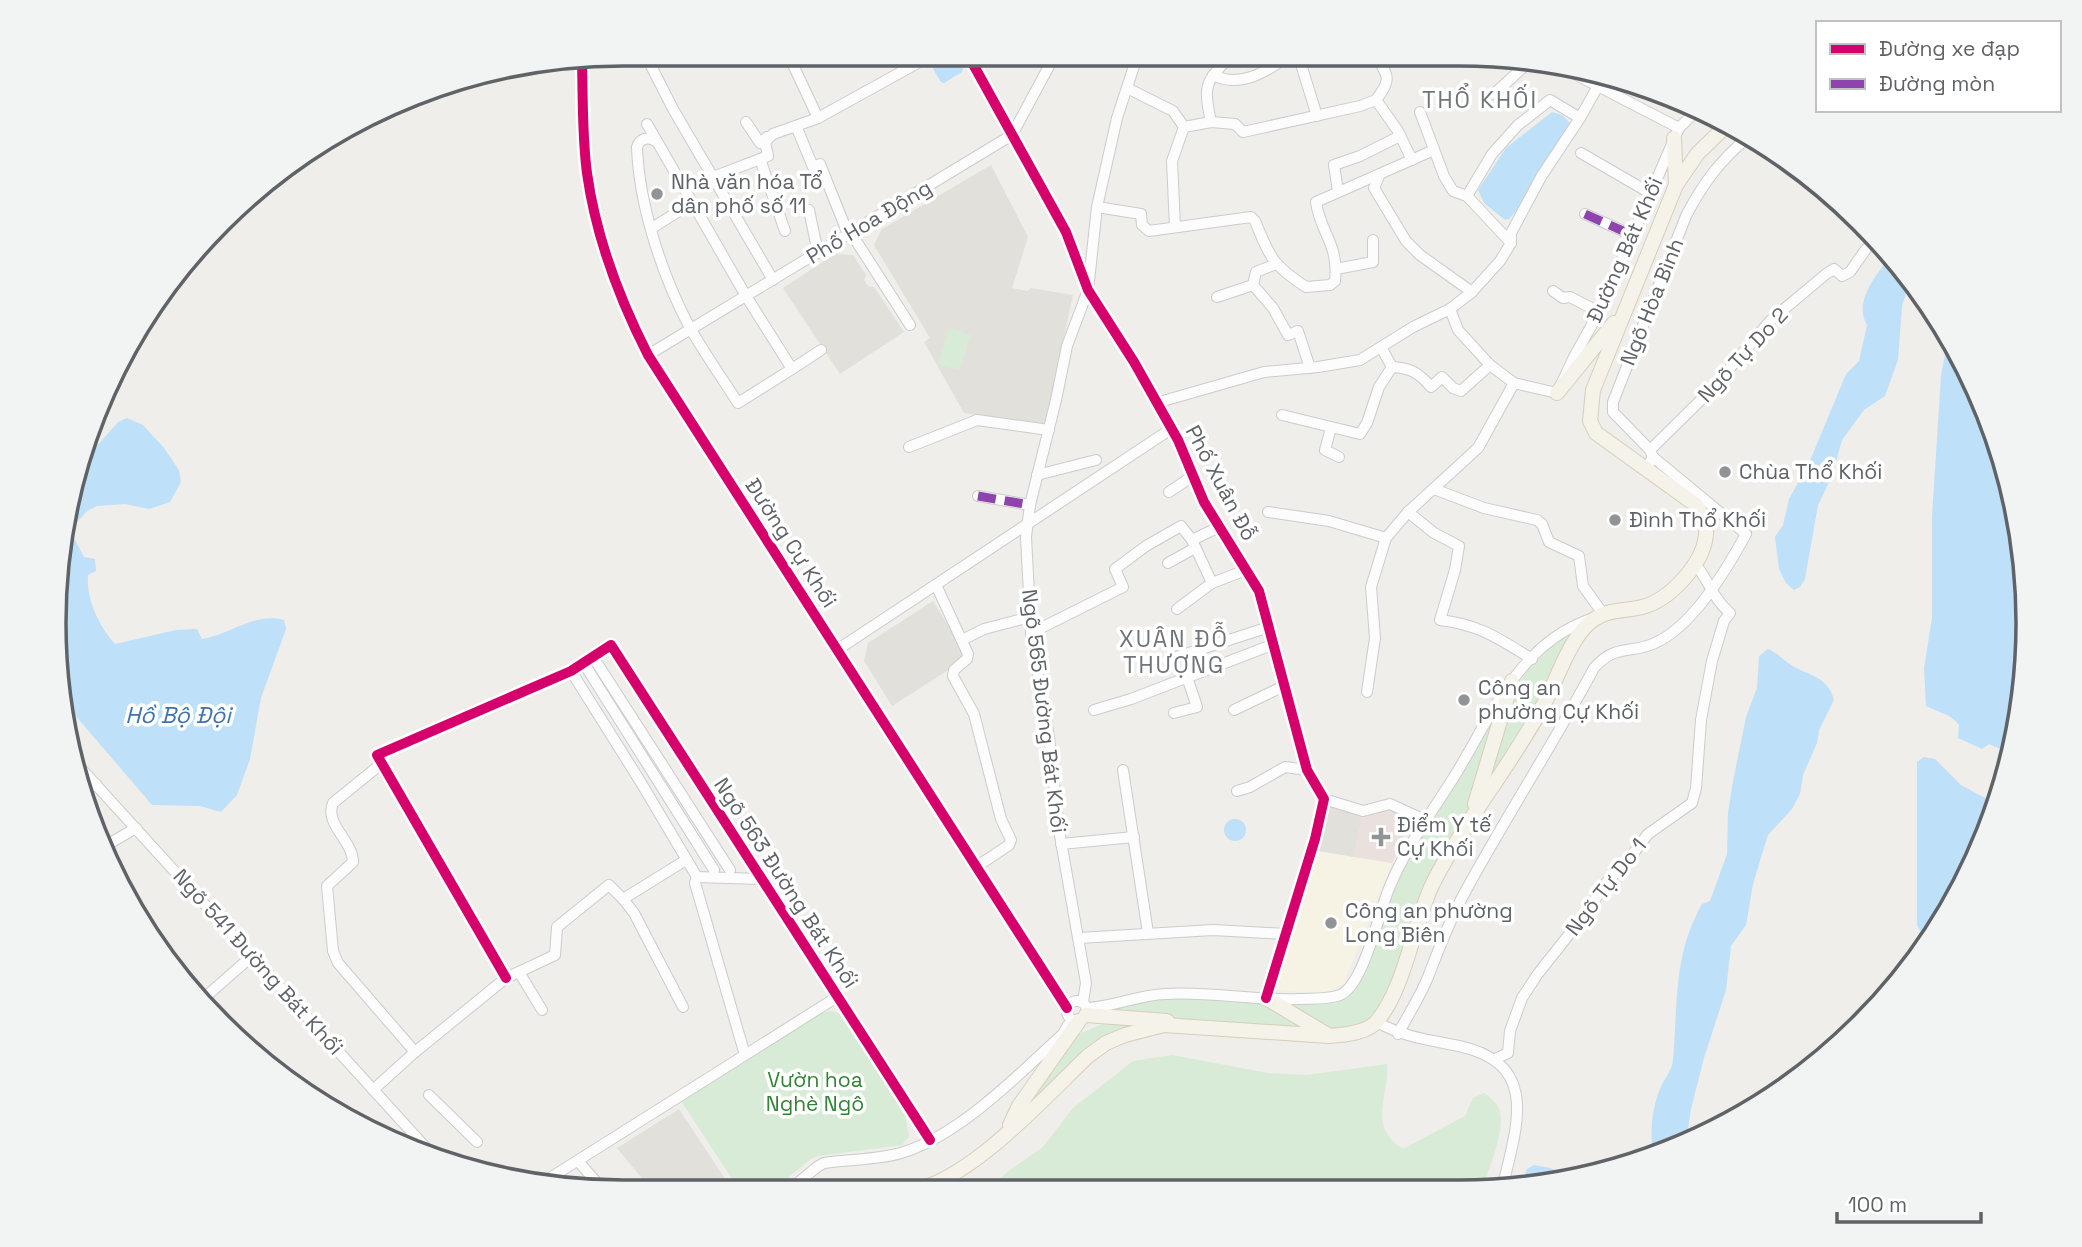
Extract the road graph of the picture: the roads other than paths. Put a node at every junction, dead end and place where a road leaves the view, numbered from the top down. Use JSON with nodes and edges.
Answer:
{"nodes":[{"id":1,"x":652,"y":66,"type":"edge"},
{"id":2,"x":794,"y":66,"type":"edge"},
{"id":3,"x":912,"y":66,"type":"edge"},
{"id":4,"x":974,"y":66,"type":"edge"},
{"id":5,"x":1049,"y":66,"type":"edge"},
{"id":6,"x":1134,"y":66,"type":"edge"},
{"id":7,"x":1222,"y":66,"type":"edge"},
{"id":8,"x":1278,"y":66,"type":"edge"},
{"id":9,"x":1298,"y":66,"type":"edge"},
{"id":10,"x":1382,"y":66,"type":"edge"},
{"id":11,"x":583,"y":68,"type":"edge"},
{"id":12,"x":1520,"y":70,"type":"edge"},
{"id":13,"x":1213,"y":75,"type":"junction"},
{"id":14,"x":1601,"y":84,"type":"edge"},
{"id":15,"x":1609,"y":87,"type":"edge"},
{"id":16,"x":1127,"y":88,"type":"junction"},
{"id":17,"x":1494,"y":94,"type":"dead end"},
{"id":18,"x":1376,"y":100,"type":"junction"},
{"id":19,"x":1420,"y":112,"type":"dead end"},
{"id":20,"x":1317,"y":116,"type":"junction"},
{"id":21,"x":1022,"y":117,"type":"junction"},
{"id":22,"x":1690,"y":117,"type":"edge"},
{"id":23,"x":818,"y":118,"type":"junction"},
{"id":24,"x":1002,"y":118,"type":"junction"},
{"id":25,"x":1580,"y":118,"type":"junction"},
{"id":26,"x":746,"y":122,"type":"dead end"},
{"id":27,"x":1211,"y":122,"type":"junction"},
{"id":28,"x":647,"y":124,"type":"dead end"},
{"id":29,"x":796,"y":126,"type":"junction"},
{"id":30,"x":1184,"y":127,"type":"junction"},
{"id":31,"x":1720,"y":132,"type":"edge"},
{"id":32,"x":1676,"y":133,"type":"junction"},
{"id":33,"x":770,"y":135,"type":"junction"},
{"id":34,"x":1012,"y":135,"type":"junction"},
{"id":35,"x":1400,"y":136,"type":"junction"},
{"id":36,"x":657,"y":142,"type":"junction"},
{"id":37,"x":1741,"y":144,"type":"edge"},
{"id":38,"x":1434,"y":150,"type":"junction"},
{"id":39,"x":1581,"y":153,"type":"dead end"},
{"id":40,"x":760,"y":159,"type":"junction"},
{"id":41,"x":1412,"y":160,"type":"junction"},
{"id":42,"x":1380,"y":174,"type":"junction"},
{"id":43,"x":713,"y":177,"type":"junction"},
{"id":44,"x":1676,"y":185,"type":"junction"},
{"id":45,"x":1338,"y":191,"type":"junction"},
{"id":46,"x":1650,"y":193,"type":"junction"},
{"id":47,"x":1466,"y":196,"type":"junction"},
{"id":48,"x":692,"y":203,"type":"junction"},
{"id":49,"x":1097,"y":207,"type":"junction"},
{"id":50,"x":809,"y":210,"type":"dead end"},
{"id":51,"x":1584,"y":214,"type":"dead end"},
{"id":52,"x":1175,"y":227,"type":"junction"},
{"id":53,"x":652,"y":229,"type":"junction"},
{"id":54,"x":785,"y":231,"type":"dead end"},
{"id":55,"x":850,"y":233,"type":"junction"},
{"id":56,"x":1632,"y":235,"type":"junction"},
{"id":57,"x":1373,"y":240,"type":"dead end"},
{"id":58,"x":1511,"y":243,"type":"junction"},
{"id":59,"x":1866,"y":249,"type":"dead end"},
{"id":60,"x":818,"y":253,"type":"junction"},
{"id":61,"x":1276,"y":264,"type":"junction"},
{"id":62,"x":1336,"y":275,"type":"junction"},
{"id":63,"x":773,"y":280,"type":"junction"},
{"id":64,"x":1253,"y":285,"type":"junction"},
{"id":65,"x":1088,"y":290,"type":"junction"},
{"id":66,"x":1553,"y":291,"type":"dead end"},
{"id":67,"x":1472,"y":292,"type":"junction"},
{"id":68,"x":746,"y":296,"type":"junction"},
{"id":69,"x":1217,"y":297,"type":"dead end"},
{"id":70,"x":1626,"y":308,"type":"junction"},
{"id":71,"x":1450,"y":309,"type":"junction"},
{"id":72,"x":1600,"y":312,"type":"junction"},
{"id":73,"x":910,"y":326,"type":"dead end"},
{"id":74,"x":691,"y":329,"type":"junction"},
{"id":75,"x":1381,"y":346,"type":"junction"},
{"id":76,"x":821,"y":350,"type":"dead end"},
{"id":77,"x":648,"y":355,"type":"junction"},
{"id":78,"x":1490,"y":365,"type":"junction"},
{"id":79,"x":1392,"y":367,"type":"junction"},
{"id":80,"x":1310,"y":368,"type":"junction"},
{"id":81,"x":792,"y":369,"type":"junction"},
{"id":82,"x":1514,"y":383,"type":"junction"},
{"id":83,"x":1557,"y":393,"type":"junction"},
{"id":84,"x":1156,"y":403,"type":"junction"},
{"id":85,"x":1282,"y":415,"type":"dead end"},
{"id":86,"x":1331,"y":428,"type":"junction"},
{"id":87,"x":1171,"y":429,"type":"junction"},
{"id":88,"x":1049,"y":430,"type":"junction"},
{"id":89,"x":909,"y":447,"type":"dead end"},
{"id":90,"x":1339,"y":457,"type":"dead end"},
{"id":91,"x":1650,"y":459,"type":"junction"},
{"id":92,"x":1096,"y":460,"type":"dead end"},
{"id":93,"x":1037,"y":475,"type":"junction"},
{"id":94,"x":1193,"y":476,"type":"junction"},
{"id":95,"x":1434,"y":489,"type":"junction"},
{"id":96,"x":1169,"y":492,"type":"dead end"},
{"id":97,"x":978,"y":496,"type":"dead end"},
{"id":98,"x":1030,"y":505,"type":"junction"},
{"id":99,"x":1268,"y":512,"type":"dead end"},
{"id":100,"x":1408,"y":512,"type":"junction"},
{"id":101,"x":1027,"y":524,"type":"junction"},
{"id":102,"x":1219,"y":527,"type":"junction"},
{"id":103,"x":1386,"y":538,"type":"junction"},
{"id":104,"x":1194,"y":544,"type":"junction"},
{"id":105,"x":1168,"y":563,"type":"dead end"},
{"id":106,"x":1694,"y":563,"type":"junction"},
{"id":107,"x":1246,"y":570,"type":"junction"},
{"id":108,"x":1212,"y":583,"type":"junction"},
{"id":109,"x":936,"y":585,"type":"junction"},
{"id":110,"x":1711,"y":592,"type":"junction"},
{"id":111,"x":1177,"y":609,"type":"dead end"},
{"id":112,"x":1604,"y":615,"type":"junction"},
{"id":113,"x":1030,"y":617,"type":"junction"},
{"id":114,"x":1269,"y":627,"type":"junction"},
{"id":115,"x":1031,"y":633,"type":"junction"},
{"id":116,"x":962,"y":640,"type":"junction"},
{"id":117,"x":1274,"y":644,"type":"junction"},
{"id":118,"x":837,"y":650,"type":"junction"},
{"id":119,"x":1532,"y":659,"type":"junction"},
{"id":120,"x":1167,"y":660,"type":"dead end"},
{"id":121,"x":571,"y":671,"type":"junction"},
{"id":122,"x":1187,"y":677,"type":"junction"},
{"id":123,"x":1512,"y":681,"type":"junction"},
{"id":124,"x":1286,"y":685,"type":"junction"},
{"id":125,"x":1367,"y":692,"type":"dead end"},
{"id":126,"x":1094,"y":710,"type":"dead end"},
{"id":127,"x":1234,"y":710,"type":"dead end"},
{"id":128,"x":1174,"y":713,"type":"dead end"},
{"id":129,"x":680,"y":754,"type":"junction"},
{"id":130,"x":381,"y":764,"type":"junction"},
{"id":131,"x":663,"y":766,"type":"junction"},
{"id":132,"x":1122,"y":770,"type":"dead end"},
{"id":133,"x":1307,"y":770,"type":"junction"},
{"id":134,"x":87,"y":775,"type":"edge"},
{"id":135,"x":649,"y":775,"type":"junction"},
{"id":136,"x":96,"y":784,"type":"junction"},
{"id":137,"x":91,"y":787,"type":"edge"},
{"id":138,"x":1237,"y":791,"type":"dead end"},
{"id":139,"x":1324,"y":799,"type":"junction"},
{"id":140,"x":1471,"y":818,"type":"junction"},
{"id":141,"x":1427,"y":821,"type":"junction"},
{"id":142,"x":136,"y":828,"type":"junction"},
{"id":143,"x":1134,"y":837,"type":"junction"},
{"id":144,"x":111,"y":842,"type":"edge"},
{"id":145,"x":1061,"y":844,"type":"junction"},
{"id":146,"x":686,"y":860,"type":"junction"},
{"id":147,"x":976,"y":867,"type":"junction"},
{"id":148,"x":714,"y":870,"type":"dead end"},
{"id":149,"x":730,"y":870,"type":"dead end"},
{"id":150,"x":697,"y":877,"type":"junction"},
{"id":151,"x":760,"y":879,"type":"junction"},
{"id":152,"x":623,"y":899,"type":"junction"},
{"id":153,"x":1148,"y":933,"type":"junction"},
{"id":154,"x":1286,"y":934,"type":"junction"},
{"id":155,"x":1079,"y":938,"type":"junction"},
{"id":156,"x":252,"y":956,"type":"junction"},
{"id":157,"x":519,"y":972,"type":"junction"},
{"id":158,"x":506,"y":978,"type":"junction"},
{"id":159,"x":208,"y":994,"type":"edge"},
{"id":160,"x":837,"y":997,"type":"junction"},
{"id":161,"x":1266,"y":998,"type":"junction"},
{"id":162,"x":683,"y":1007,"type":"dead end"},
{"id":163,"x":1067,"y":1007,"type":"junction"},
{"id":164,"x":542,"y":1010,"type":"dead end"},
{"id":165,"x":1081,"y":1013,"type":"junction"},
{"id":166,"x":1377,"y":1023,"type":"junction"},
{"id":167,"x":1199,"y":1028,"type":"junction"},
{"id":168,"x":1398,"y":1034,"type":"junction"},
{"id":169,"x":1329,"y":1036,"type":"junction"},
{"id":170,"x":415,"y":1052,"type":"junction"},
{"id":171,"x":745,"y":1055,"type":"junction"},
{"id":172,"x":1495,"y":1059,"type":"junction"},
{"id":173,"x":373,"y":1090,"type":"junction"},
{"id":174,"x":429,"y":1095,"type":"dead end"},
{"id":175,"x":1005,"y":1135,"type":"junction"},
{"id":176,"x":413,"y":1139,"type":"edge"},
{"id":177,"x":930,"y":1140,"type":"junction"},
{"id":178,"x":477,"y":1142,"type":"dead end"},
{"id":179,"x":578,"y":1161,"type":"junction"},
{"id":180,"x":553,"y":1176,"type":"edge"},
{"id":181,"x":1505,"y":1178,"type":"edge"},
{"id":182,"x":593,"y":1179,"type":"edge"},
{"id":183,"x":802,"y":1180,"type":"edge"},
{"id":184,"x":939,"y":1180,"type":"edge"}],
"edges":[{"from":1,"to":43,"type":"street"},
{"from":2,"to":23,"type":"street"},
{"from":3,"to":23,"type":"street"},
{"from":4,"to":24,"type":"street","name":"Phố Xuân Đỗ"},
{"from":5,"to":21,"type":"street","name":"Phố Hoa Động"},
{"from":6,"to":16,"type":"street","name":"Ngõ 565 Đường Bát Khối"},
{"from":7,"to":13,"type":"street"},
{"from":8,"to":13,"type":"street"},
{"from":9,"to":20,"type":"street"},
{"from":10,"to":18,"type":"street"},
{"from":11,"to":77,"type":"street","name":"Đường Cự Khối"},
{"from":12,"to":17,"type":"street"},
{"from":13,"to":27,"type":"street"},
{"from":14,"to":25,"type":"street"},
{"from":15,"to":32,"type":"street"},
{"from":16,"to":30,"type":"street"},
{"from":16,"to":49,"type":"street","name":"Ngõ 565 Đường Bát Khối"},
{"from":18,"to":20,"type":"street"},
{"from":18,"to":35,"type":"street"},
{"from":19,"to":38,"type":"street"},
{"from":20,"to":27,"type":"street"},
{"from":21,"to":24,"type":"street"},
{"from":21,"to":34,"type":"street","name":"Phố Hoa Động"},
{"from":22,"to":32,"type":"street","name":"Đường Bát Khối"},
{"from":23,"to":29,"type":"street"},
{"from":24,"to":34,"type":"street","name":"Phố Xuân Đỗ"},
{"from":25,"to":47,"type":"street"},
{"from":25,"to":58,"type":"street"},
{"from":26,"to":33,"type":"street"},
{"from":27,"to":30,"type":"street"},
{"from":28,"to":36,"type":"street"},
{"from":29,"to":33,"type":"street"},
{"from":29,"to":55,"type":"street"},
{"from":30,"to":52,"type":"street"},
{"from":31,"to":44,"type":"main road"},
{"from":32,"to":44,"type":"main road"},
{"from":32,"to":46,"type":"street","name":"Đường Bát Khối"},
{"from":33,"to":40,"type":"street"},
{"from":34,"to":55,"type":"street","name":"Phố Hoa Động"},
{"from":34,"to":65,"type":"street","name":"Phố Xuân Đỗ"},
{"from":35,"to":41,"type":"street"},
{"from":35,"to":45,"type":"street"},
{"from":36,"to":48,"type":"street"},
{"from":36,"to":53,"type":"street"},
{"from":37,"to":91,"type":"street","name":"Ngõ Hòa Bình"},
{"from":38,"to":41,"type":"street"},
{"from":38,"to":47,"type":"street"},
{"from":39,"to":46,"type":"street"},
{"from":40,"to":43,"type":"street"},
{"from":40,"to":54,"type":"street"},
{"from":41,"to":42,"type":"street"},
{"from":42,"to":45,"type":"street"},
{"from":42,"to":67,"type":"street"},
{"from":43,"to":63,"type":"street"},
{"from":44,"to":70,"type":"main road"},
{"from":45,"to":62,"type":"street"},
{"from":46,"to":56,"type":"street","name":"Đường Bát Khối"},
{"from":47,"to":58,"type":"street"},
{"from":48,"to":53,"type":"street"},
{"from":48,"to":68,"type":"street"},
{"from":49,"to":52,"type":"street"},
{"from":49,"to":65,"type":"street","name":"Ngõ 565 Đường Bát Khối"},
{"from":50,"to":60,"type":"street"},
{"from":51,"to":56,"type":"street"},
{"from":52,"to":61,"type":"street"},
{"from":53,"to":74,"type":"street"},
{"from":55,"to":60,"type":"street","name":"Phố Hoa Động"},
{"from":55,"to":73,"type":"street"},
{"from":56,"to":72,"type":"street","name":"Đường Bát Khối"},
{"from":57,"to":62,"type":"street"},
{"from":58,"to":67,"type":"street"},
{"from":59,"to":91,"type":"street","name":"Ngõ Tự Do 2"},
{"from":60,"to":63,"type":"street","name":"Phố Hoa Động"},
{"from":61,"to":62,"type":"street"},
{"from":61,"to":64,"type":"street"},
{"from":63,"to":68,"type":"street","name":"Phố Hoa Động"},
{"from":64,"to":69,"type":"street"},
{"from":64,"to":80,"type":"street"},
{"from":65,"to":84,"type":"street","name":"Phố Xuân Đỗ"},
{"from":65,"to":88,"type":"street","name":"Ngõ 565 Đường Bát Khối"},
{"from":66,"to":72,"type":"street"},
{"from":67,"to":71,"type":"street"},
{"from":68,"to":74,"type":"street","name":"Phố Hoa Động"},
{"from":68,"to":81,"type":"street"},
{"from":70,"to":83,"type":"main road"},
{"from":70,"to":91,"type":"main road"},
{"from":71,"to":75,"type":"street"},
{"from":71,"to":78,"type":"street"},
{"from":72,"to":83,"type":"street","name":"Đường Bát Khối"},
{"from":74,"to":77,"type":"street","name":"Phố Hoa Động"},
{"from":74,"to":81,"type":"street"},
{"from":75,"to":79,"type":"street"},
{"from":75,"to":80,"type":"street"},
{"from":76,"to":81,"type":"street"},
{"from":77,"to":118,"type":"street","name":"Đường Cự Khối"},
{"from":78,"to":79,"type":"street"},
{"from":78,"to":82,"type":"street"},
{"from":79,"to":86,"type":"street"},
{"from":80,"to":84,"type":"street"},
{"from":82,"to":83,"type":"street"},
{"from":82,"to":95,"type":"street"},
{"from":84,"to":87,"type":"street","name":"Phố Xuân Đỗ"},
{"from":85,"to":86,"type":"street"},
{"from":86,"to":90,"type":"street"},
{"from":87,"to":94,"type":"street","name":"Phố Xuân Đỗ"},
{"from":87,"to":101,"type":"street"},
{"from":88,"to":89,"type":"street"},
{"from":88,"to":93,"type":"street","name":"Ngõ 565 Đường Bát Khối"},
{"from":91,"to":106,"type":"main road"},
{"from":91,"to":110,"type":"street","name":"Ngõ Hòa Bình"},
{"from":92,"to":93,"type":"street"},
{"from":93,"to":98,"type":"street","name":"Ngõ 565 Đường Bát Khối"},
{"from":94,"to":96,"type":"street"},
{"from":94,"to":102,"type":"street","name":"Phố Xuân Đỗ"},
{"from":95,"to":100,"type":"street"},
{"from":95,"to":112,"type":"street"},
{"from":97,"to":98,"type":"street"},
{"from":98,"to":101,"type":"street","name":"Ngõ 565 Đường Bát Khối"},
{"from":99,"to":103,"type":"street"},
{"from":100,"to":103,"type":"street"},
{"from":100,"to":119,"type":"street"},
{"from":101,"to":109,"type":"street"},
{"from":101,"to":113,"type":"street","name":"Ngõ 565 Đường Bát Khối"},
{"from":102,"to":104,"type":"street"},
{"from":102,"to":107,"type":"street","name":"Phố Xuân Đỗ"},
{"from":103,"to":125,"type":"street"},
{"from":104,"to":105,"type":"street"},
{"from":104,"to":108,"type":"street"},
{"from":104,"to":115,"type":"street"},
{"from":106,"to":110,"type":"street","name":"Ngõ Tự Do 1"},
{"from":106,"to":112,"type":"main road"},
{"from":107,"to":108,"type":"street"},
{"from":107,"to":114,"type":"street","name":"Phố Xuân Đỗ"},
{"from":108,"to":111,"type":"street"},
{"from":109,"to":116,"type":"street"},
{"from":109,"to":118,"type":"street"},
{"from":110,"to":168,"type":"street"},
{"from":110,"to":172,"type":"street","name":"Ngõ Tự Do 1"},
{"from":112,"to":119,"type":"street"},
{"from":112,"to":140,"type":"main road"},
{"from":113,"to":115,"type":"street","name":"Ngõ 565 Đường Bát Khối"},
{"from":113,"to":116,"type":"street"},
{"from":114,"to":117,"type":"street","name":"Phố Xuân Đỗ"},
{"from":114,"to":120,"type":"street"},
{"from":115,"to":145,"type":"street","name":"Ngõ 565 Đường Bát Khối"},
{"from":116,"to":147,"type":"street"},
{"from":117,"to":122,"type":"street"},
{"from":117,"to":124,"type":"street","name":"Phố Xuân Đỗ"},
{"from":118,"to":147,"type":"street","name":"Đường Cự Khối"},
{"from":119,"to":123,"type":"street"},
{"from":121,"to":129,"type":"street","name":"Ngõ 563 Đường Bát Khối"},
{"from":121,"to":130,"type":"street"},
{"from":121,"to":146,"type":"street"},
{"from":122,"to":126,"type":"street"},
{"from":122,"to":128,"type":"street"},
{"from":123,"to":140,"type":"main road"},
{"from":123,"to":141,"type":"street"},
{"from":124,"to":127,"type":"street"},
{"from":124,"to":133,"type":"street","name":"Phố Xuân Đỗ"},
{"from":129,"to":131,"type":"street"},
{"from":129,"to":151,"type":"street","name":"Ngõ 563 Đường Bát Khối"},
{"from":130,"to":158,"type":"street"},
{"from":130,"to":170,"type":"street"},
{"from":131,"to":135,"type":"street"},
{"from":131,"to":135,"type":"street"},
{"from":131,"to":149,"type":"street"},
{"from":132,"to":143,"type":"street"},
{"from":133,"to":138,"type":"street"},
{"from":133,"to":139,"type":"street","name":"Phố Xuân Đỗ"},
{"from":134,"to":136,"type":"street","name":"Ngõ 541 Đường Bát Khối"},
{"from":135,"to":148,"type":"street"},
{"from":136,"to":137,"type":"street"},
{"from":136,"to":142,"type":"street","name":"Ngõ 541 Đường Bát Khối"},
{"from":139,"to":141,"type":"street"},
{"from":139,"to":154,"type":"street"},
{"from":140,"to":166,"type":"main road"},
{"from":141,"to":161,"type":"street"},
{"from":142,"to":144,"type":"street"},
{"from":142,"to":156,"type":"street","name":"Ngõ 541 Đường Bát Khối"},
{"from":143,"to":145,"type":"street"},
{"from":143,"to":153,"type":"street"},
{"from":145,"to":155,"type":"street","name":"Ngõ 565 Đường Bát Khối"},
{"from":146,"to":150,"type":"street"},
{"from":146,"to":152,"type":"street"},
{"from":147,"to":163,"type":"street","name":"Đường Cự Khối"},
{"from":150,"to":151,"type":"street"},
{"from":150,"to":171,"type":"street"},
{"from":151,"to":160,"type":"street","name":"Ngõ 563 Đường Bát Khối"},
{"from":152,"to":157,"type":"street"},
{"from":152,"to":162,"type":"street"},
{"from":153,"to":154,"type":"street"},
{"from":153,"to":155,"type":"street"},
{"from":154,"to":161,"type":"street"},
{"from":155,"to":165,"type":"street","name":"Ngõ 565 Đường Bát Khối"},
{"from":156,"to":159,"type":"street"},
{"from":156,"to":173,"type":"street","name":"Ngõ 541 Đường Bát Khối"},
{"from":157,"to":158,"type":"street"},
{"from":157,"to":164,"type":"street"},
{"from":158,"to":170,"type":"street"},
{"from":160,"to":171,"type":"street"},
{"from":160,"to":177,"type":"street","name":"Ngõ 563 Đường Bát Khối"},
{"from":161,"to":165,"type":"street"},
{"from":161,"to":169,"type":"main road"},
{"from":163,"to":165,"type":"street","name":"Đường Cự Khối"},
{"from":163,"to":165,"type":"street"},
{"from":165,"to":167,"type":"main road"},
{"from":165,"to":175,"type":"main road"},
{"from":165,"to":177,"type":"street"},
{"from":166,"to":168,"type":"street"},
{"from":166,"to":169,"type":"main road"},
{"from":167,"to":169,"type":"main road"},
{"from":167,"to":175,"type":"main road"},
{"from":168,"to":172,"type":"street"},
{"from":170,"to":173,"type":"street"},
{"from":171,"to":179,"type":"street"},
{"from":172,"to":181,"type":"street"},
{"from":173,"to":176,"type":"street","name":"Ngõ 541 Đường Bát Khối"},
{"from":174,"to":178,"type":"street"},
{"from":175,"to":184,"type":"main road"},
{"from":177,"to":183,"type":"street"},
{"from":179,"to":180,"type":"street"},
{"from":179,"to":182,"type":"street"}]}
